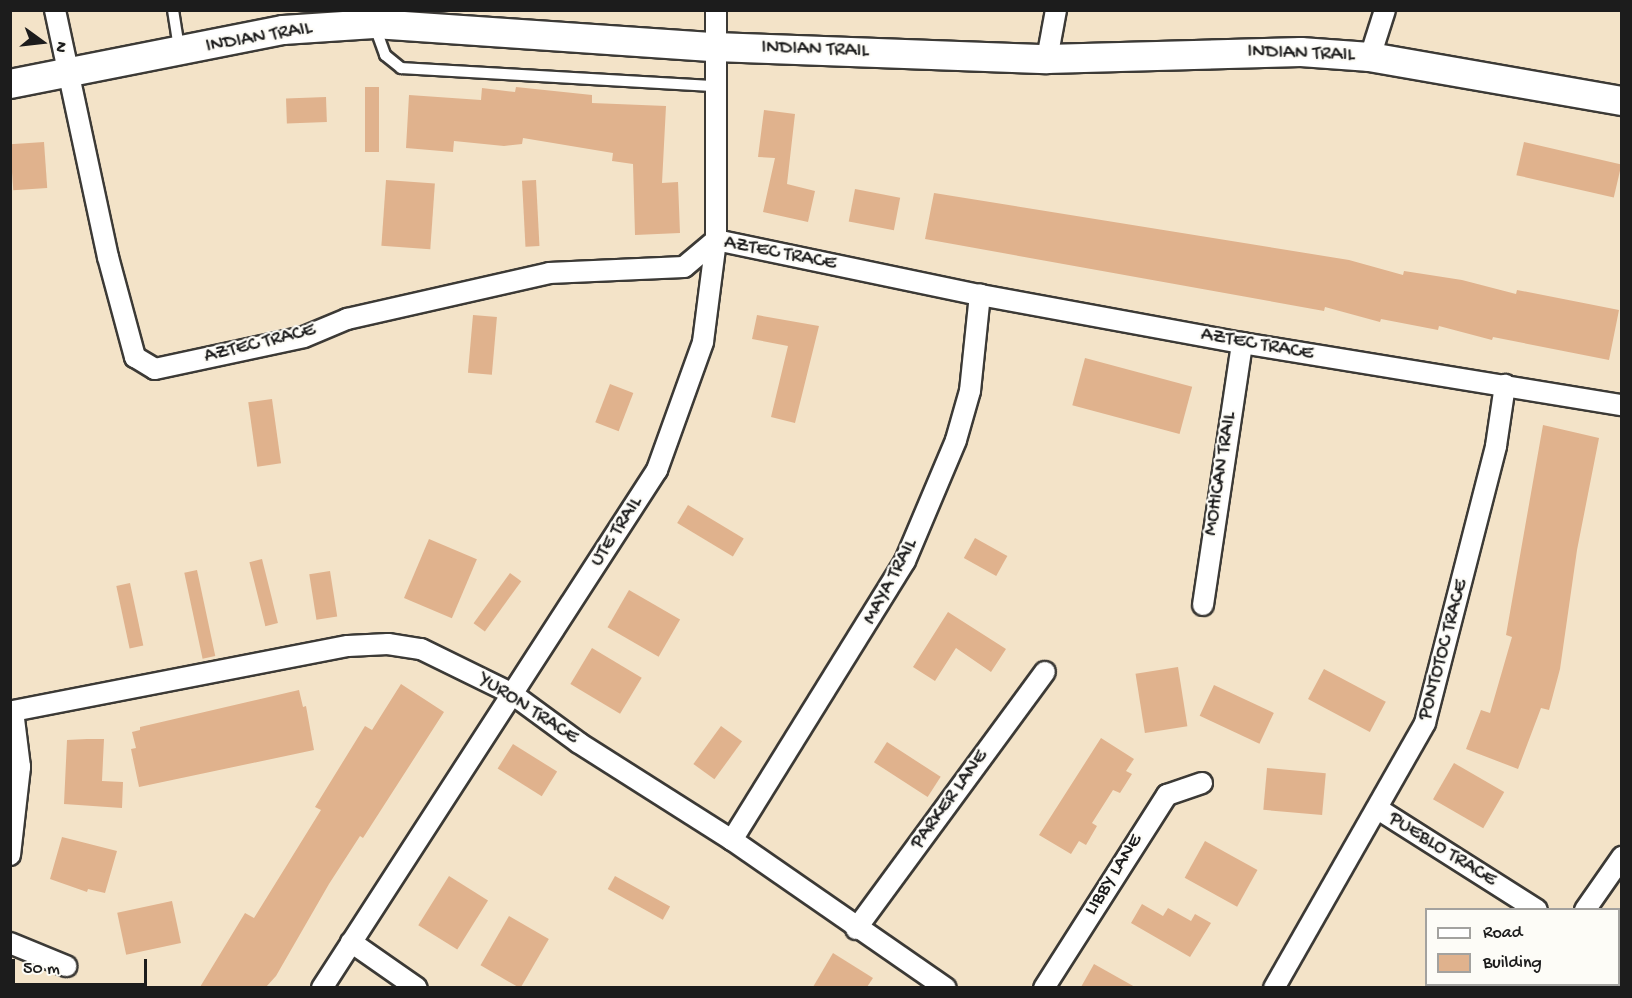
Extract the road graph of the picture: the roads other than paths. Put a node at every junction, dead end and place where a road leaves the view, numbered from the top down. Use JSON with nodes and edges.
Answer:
{"nodes":[{"id":1,"x":55,"y":10,"type":"edge"},
{"id":2,"x":173,"y":10,"type":"edge"},
{"id":3,"x":716,"y":10,"type":"edge"},
{"id":4,"x":1056,"y":10,"type":"edge"},
{"id":5,"x":1385,"y":10,"type":"edge"},
{"id":6,"x":374,"y":17,"type":"edge"},
{"id":7,"x":715,"y":47,"type":"junction"},
{"id":8,"x":179,"y":52,"type":"junction"},
{"id":9,"x":1370,"y":57,"type":"junction"},
{"id":10,"x":1047,"y":59,"type":"junction"},
{"id":11,"x":69,"y":72,"type":"junction"},
{"id":12,"x":10,"y":84,"type":"edge"},
{"id":13,"x":716,"y":86,"type":"junction"},
{"id":14,"x":1622,"y":101,"type":"edge"},
{"id":15,"x":716,"y":240,"type":"junction"},
{"id":16,"x":980,"y":295,"type":"junction"},
{"id":17,"x":1242,"y":343,"type":"junction"},
{"id":18,"x":1505,"y":385,"type":"junction"},
{"id":19,"x":1622,"y":405,"type":"edge"},
{"id":20,"x":1203,"y":605,"type":"dead end"},
{"id":21,"x":1045,"y":672,"type":"dead end"},
{"id":22,"x":511,"y":693,"type":"junction"},
{"id":23,"x":1202,"y":783,"type":"dead end"},
{"id":24,"x":1378,"y":809,"type":"junction"},
{"id":25,"x":732,"y":840,"type":"junction"},
{"id":26,"x":10,"y":855,"type":"edge"},
{"id":27,"x":1622,"y":857,"type":"edge"},
{"id":28,"x":1535,"y":908,"type":"edge"},
{"id":29,"x":1586,"y":908,"type":"edge"},
{"id":30,"x":856,"y":929,"type":"junction"},
{"id":31,"x":351,"y":942,"type":"junction"},
{"id":32,"x":10,"y":943,"type":"edge"},
{"id":33,"x":66,"y":966,"type":"dead end"},
{"id":34,"x":322,"y":987,"type":"edge"},
{"id":35,"x":417,"y":987,"type":"edge"},
{"id":36,"x":946,"y":987,"type":"edge"},
{"id":37,"x":1044,"y":987,"type":"edge"},
{"id":38,"x":1274,"y":987,"type":"edge"}],
"edges":[{"from":1,"to":11,"type":"street","name":"AZTEC TRACE"},
{"from":2,"to":8,"type":"lane"},
{"from":3,"to":7,"type":"street","name":"UTE TRAIL"},
{"from":4,"to":10,"type":"street"},
{"from":5,"to":9,"type":"street"},
{"from":6,"to":7,"type":"street","name":"INDIAN TRAIL"},
{"from":6,"to":8,"type":"street","name":"INDIAN TRAIL"},
{"from":6,"to":13,"type":"lane"},
{"from":7,"to":10,"type":"street","name":"INDIAN TRAIL"},
{"from":7,"to":13,"type":"street","name":"UTE TRAIL"},
{"from":8,"to":11,"type":"street","name":"INDIAN TRAIL"},
{"from":9,"to":10,"type":"street","name":"INDIAN TRAIL"},
{"from":9,"to":14,"type":"street","name":"INDIAN TRAIL"},
{"from":11,"to":12,"type":"street","name":"INDIAN TRAIL"},
{"from":11,"to":15,"type":"street","name":"AZTEC TRACE"},
{"from":13,"to":15,"type":"street","name":"UTE TRAIL"},
{"from":15,"to":16,"type":"street","name":"AZTEC TRACE"},
{"from":15,"to":22,"type":"street","name":"UTE TRAIL"},
{"from":16,"to":17,"type":"street","name":"AZTEC TRACE"},
{"from":16,"to":25,"type":"street","name":"MAYA TRAIL"},
{"from":17,"to":18,"type":"street","name":"AZTEC TRACE"},
{"from":17,"to":20,"type":"street","name":"MOHICAN TRAIL"},
{"from":18,"to":19,"type":"street","name":"AZTEC TRACE"},
{"from":18,"to":24,"type":"street","name":"PONTOTOC TRACE"},
{"from":21,"to":30,"type":"street","name":"PARKER LANE"},
{"from":22,"to":25,"type":"street","name":"YURON TRACE"},
{"from":22,"to":26,"type":"street","name":"YURON TRACE"},
{"from":22,"to":31,"type":"street","name":"UTE TRAIL"},
{"from":23,"to":37,"type":"street","name":"LIBBY LANE"},
{"from":24,"to":28,"type":"street","name":"PUEBLO TRACE"},
{"from":24,"to":38,"type":"street","name":"PONTOTOC TRACE"},
{"from":25,"to":30,"type":"street","name":"YURON TRACE"},
{"from":27,"to":29,"type":"street"},
{"from":30,"to":36,"type":"street","name":"YURON TRACE"},
{"from":31,"to":34,"type":"street","name":"UTE TRAIL"},
{"from":31,"to":35,"type":"street"},
{"from":32,"to":33,"type":"street"}]}
